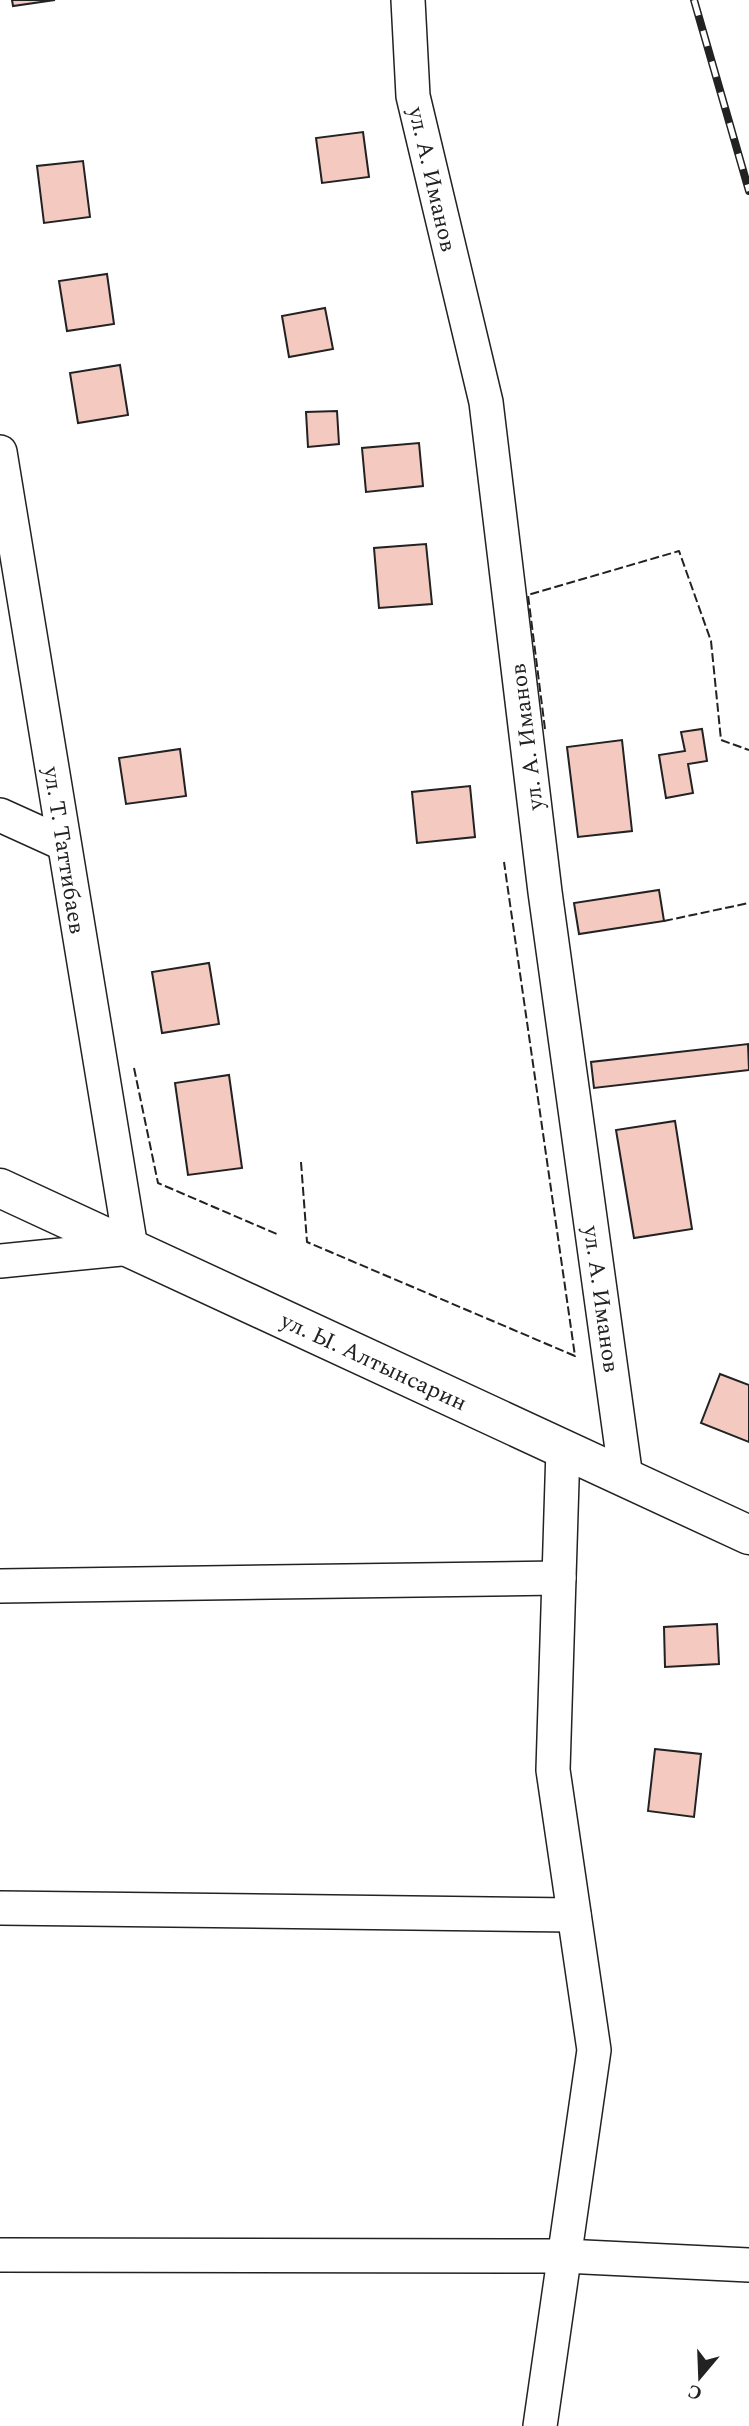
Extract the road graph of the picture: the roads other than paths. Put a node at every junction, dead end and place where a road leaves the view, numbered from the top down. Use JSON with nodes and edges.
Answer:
{"nodes":[{"id":1,"x":408,"y":0,"type":"edge"},
{"id":2,"x":0,"y":452,"type":"edge"},
{"id":3,"x":0,"y":815,"type":"edge"},
{"id":4,"x":64,"y":844,"type":"junction"},
{"id":5,"x":0,"y":1188,"type":"edge"},
{"id":6,"x":131,"y":1248,"type":"junction"},
{"id":7,"x":0,"y":1261,"type":"edge"},
{"id":8,"x":563,"y":1449,"type":"junction"},
{"id":9,"x":626,"y":1478,"type":"junction"},
{"id":10,"x":749,"y":1535,"type":"edge"},
{"id":11,"x":559,"y":1578,"type":"junction"},
{"id":12,"x":0,"y":1586,"type":"edge"},
{"id":13,"x":0,"y":1908,"type":"edge"},
{"id":14,"x":574,"y":1915,"type":"junction"},
{"id":15,"x":0,"y":2255,"type":"edge"},
{"id":16,"x":564,"y":2256,"type":"junction"},
{"id":17,"x":749,"y":2265,"type":"edge"},
{"id":18,"x":540,"y":2426,"type":"edge"}],
"edges":[{"from":1,"to":9,"type":"street","name":"ул. А. Иманов"},
{"from":2,"to":4,"type":"street","name":"ул. Т. Таттибаев"},
{"from":3,"to":4,"type":"street"},
{"from":4,"to":6,"type":"street","name":"ул. Т. Таттибаев"},
{"from":5,"to":6,"type":"street","name":"ул. Ы. Алтынсарин"},
{"from":6,"to":7,"type":"street"},
{"from":6,"to":8,"type":"street","name":"ул. Ы. Алтынсарин"},
{"from":8,"to":9,"type":"street","name":"ул. Ы. Алтынсарин"},
{"from":8,"to":11,"type":"street"},
{"from":9,"to":10,"type":"street","name":"ул. Ы. Алтынсарин"},
{"from":11,"to":12,"type":"street"},
{"from":11,"to":14,"type":"street"},
{"from":13,"to":14,"type":"street"},
{"from":14,"to":16,"type":"street"},
{"from":15,"to":16,"type":"street"},
{"from":16,"to":17,"type":"street"},
{"from":16,"to":18,"type":"street"}]}
